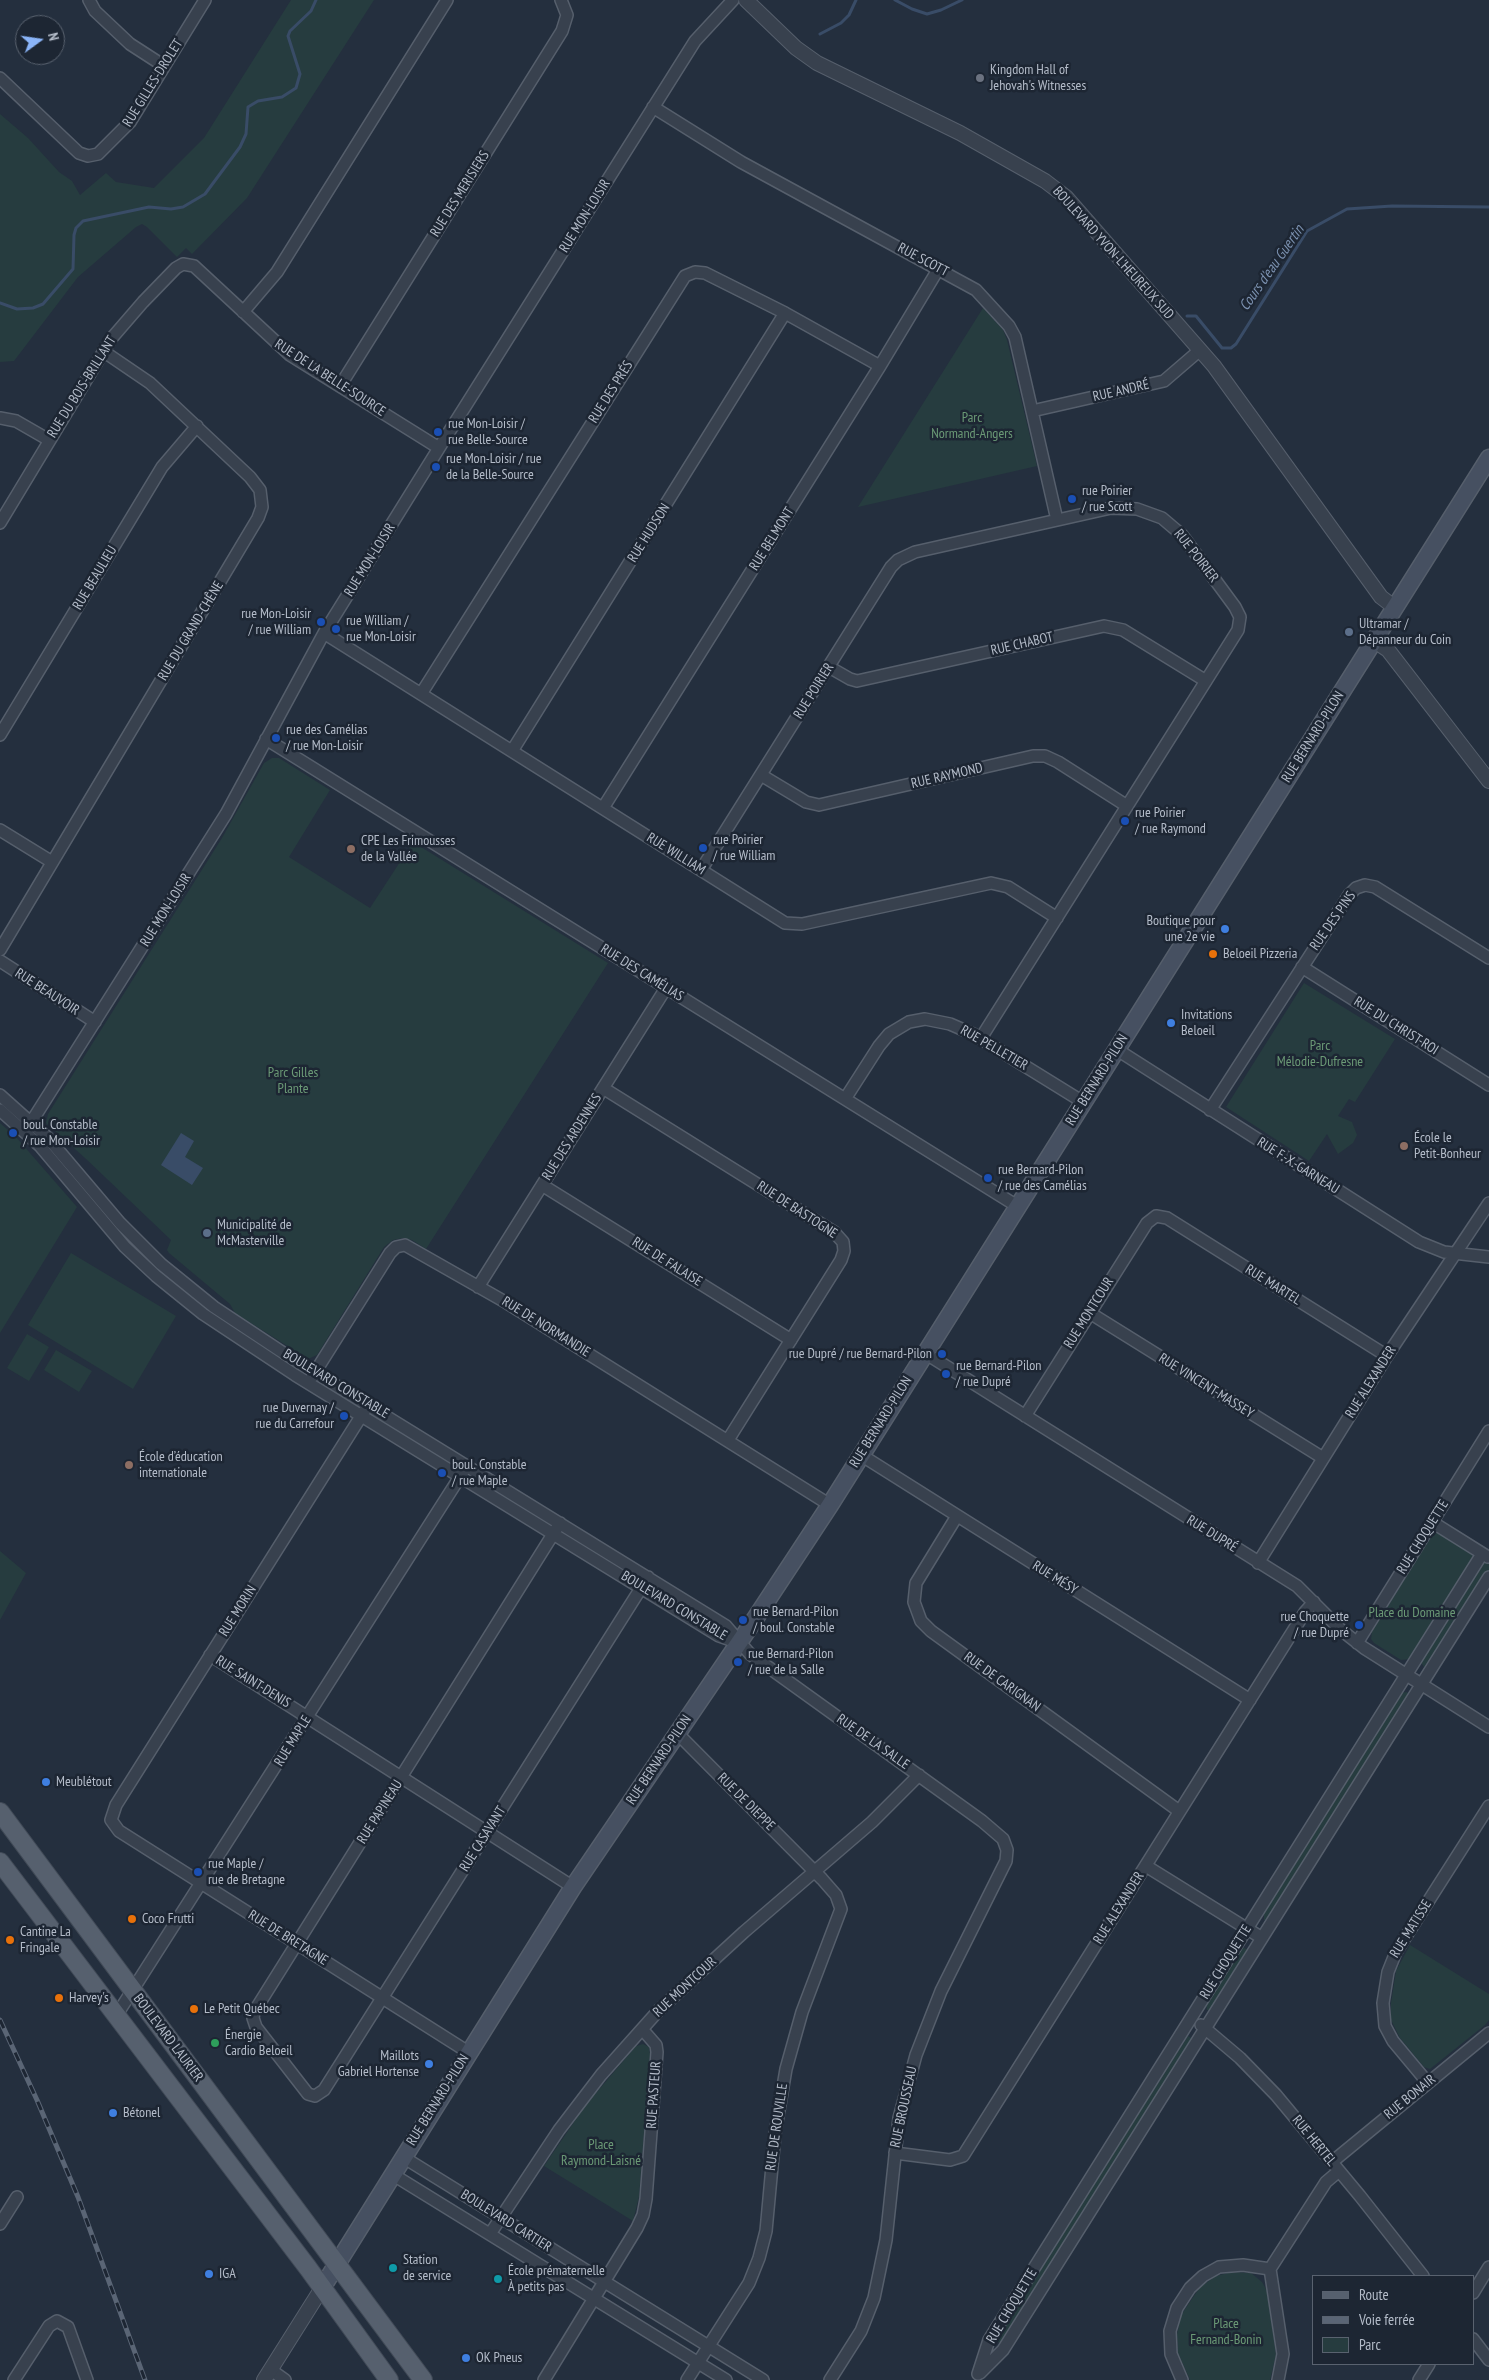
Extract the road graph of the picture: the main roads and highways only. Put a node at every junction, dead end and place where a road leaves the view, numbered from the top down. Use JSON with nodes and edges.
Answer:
{"nodes":[{"id":1,"x":1489,"y":458,"type":"edge"},
{"id":2,"x":0,"y":1812,"type":"edge"},
{"id":3,"x":0,"y":1862,"type":"edge"},
{"id":4,"x":336,"y":2263,"type":"junction"},
{"id":5,"x":322,"y":2288,"type":"junction"},
{"id":6,"x":388,"y":2380,"type":"edge"},
{"id":7,"x":423,"y":2380,"type":"edge"}],
"edges":[{"from":1,"to":4,"type":"main road","name":"RUE BERNARD-PILON"},
{"from":2,"to":4,"type":"main road","name":"BOULEVARD LAURIER"},
{"from":3,"to":5,"type":"main road","name":"BOULEVARD LAURIER"},
{"from":4,"to":5,"type":"main road","name":"RUE BERNARD-PILON"},
{"from":4,"to":7,"type":"main road","name":"BOULEVARD LAURIER"},
{"from":5,"to":6,"type":"main road","name":"BOULEVARD LAURIER"}]}
